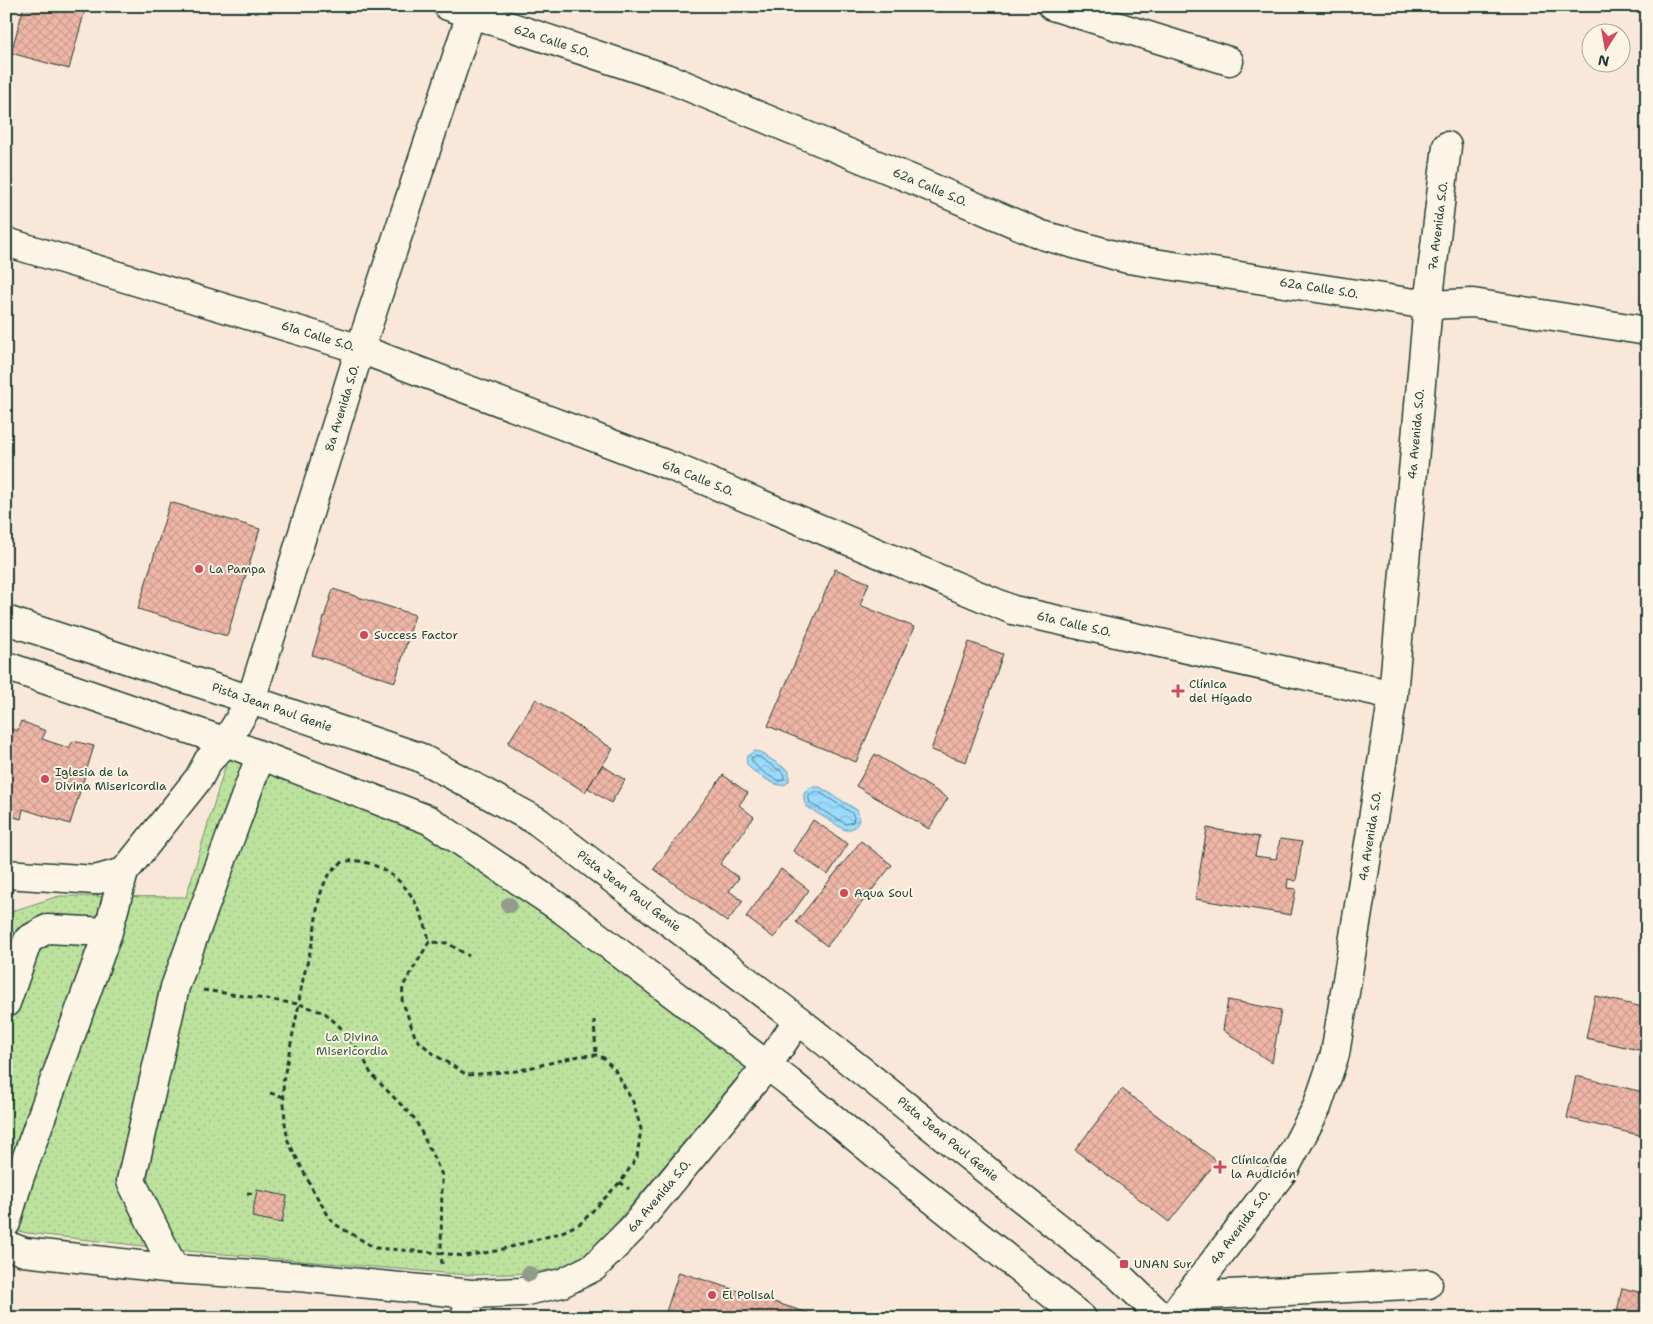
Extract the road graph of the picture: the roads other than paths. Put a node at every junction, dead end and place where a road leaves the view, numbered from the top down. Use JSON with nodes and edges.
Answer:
{"nodes":[{"id":1,"x":1052,"y":6,"type":"edge"},
{"id":2,"x":459,"y":10,"type":"edge"},
{"id":3,"x":1229,"y":61,"type":"dead end"},
{"id":4,"x":1447,"y":146,"type":"dead end"},
{"id":5,"x":6,"y":242,"type":"edge"},
{"id":6,"x":1428,"y":305,"type":"junction"},
{"id":7,"x":1647,"y":331,"type":"edge"},
{"id":8,"x":360,"y":349,"type":"junction"},
{"id":9,"x":6,"y":620,"type":"edge"},
{"id":10,"x":6,"y":666,"type":"edge"},
{"id":11,"x":1392,"y":695,"type":"junction"},
{"id":12,"x":251,"y":700,"type":"junction"},
{"id":13,"x":226,"y":742,"type":"junction"},
{"id":14,"x":260,"y":757,"type":"junction"},
{"id":15,"x":124,"y":872,"type":"junction"},
{"id":16,"x":6,"y":874,"type":"edge"},
{"id":17,"x":108,"y":932,"type":"junction"},
{"id":18,"x":6,"y":1003,"type":"edge"},
{"id":19,"x":798,"y":1020,"type":"junction"},
{"id":20,"x":767,"y":1066,"type":"junction"},
{"id":21,"x":12,"y":1175,"type":"edge"},
{"id":22,"x":6,"y":1223,"type":"edge"},
{"id":23,"x":6,"y":1245,"type":"edge"},
{"id":24,"x":174,"y":1269,"type":"junction"},
{"id":25,"x":1428,"y":1284,"type":"dead end"},
{"id":26,"x":468,"y":1306,"type":"edge"},
{"id":27,"x":1179,"y":1307,"type":"edge"},
{"id":28,"x":1079,"y":1316,"type":"edge"},
{"id":29,"x":1163,"y":1318,"type":"edge"}],
"edges":[{"from":1,"to":3,"type":"street"},
{"from":2,"to":6,"type":"street","name":"62a Calle S.O."},
{"from":2,"to":8,"type":"street","name":"8a Avenida S.O."},
{"from":4,"to":6,"type":"street","name":"7a Avenida S.O."},
{"from":5,"to":8,"type":"street","name":"61a Calle S.O."},
{"from":6,"to":7,"type":"street","name":"62a Calle S.O."},
{"from":6,"to":11,"type":"street","name":"4a Avenida S.O."},
{"from":8,"to":11,"type":"street","name":"61a Calle S.O."},
{"from":8,"to":12,"type":"street","name":"8a Avenida S.O."},
{"from":9,"to":12,"type":"street","name":"Pista Jean Paul Genie"},
{"from":10,"to":13,"type":"street"},
{"from":11,"to":27,"type":"street","name":"4a Avenida S.O."},
{"from":12,"to":13,"type":"street","name":"8a Avenida S.O."},
{"from":12,"to":19,"type":"street","name":"Pista Jean Paul Genie"},
{"from":13,"to":14,"type":"street"},
{"from":13,"to":15,"type":"street","name":"8a Avenida S.O."},
{"from":14,"to":20,"type":"street"},
{"from":14,"to":24,"type":"street"},
{"from":15,"to":16,"type":"street"},
{"from":15,"to":17,"type":"street"},
{"from":17,"to":18,"type":"street"},
{"from":17,"to":21,"type":"street"},
{"from":19,"to":20,"type":"street","name":"6a Avenida S.O."},
{"from":19,"to":29,"type":"street","name":"Pista Jean Paul Genie"},
{"from":20,"to":26,"type":"street","name":"6a Avenida S.O."},
{"from":20,"to":28,"type":"street"},
{"from":21,"to":22,"type":"street"},
{"from":23,"to":24,"type":"street","name":"6a Avenida S.O."},
{"from":24,"to":26,"type":"street","name":"6a Avenida S.O."},
{"from":25,"to":27,"type":"street"}]}
